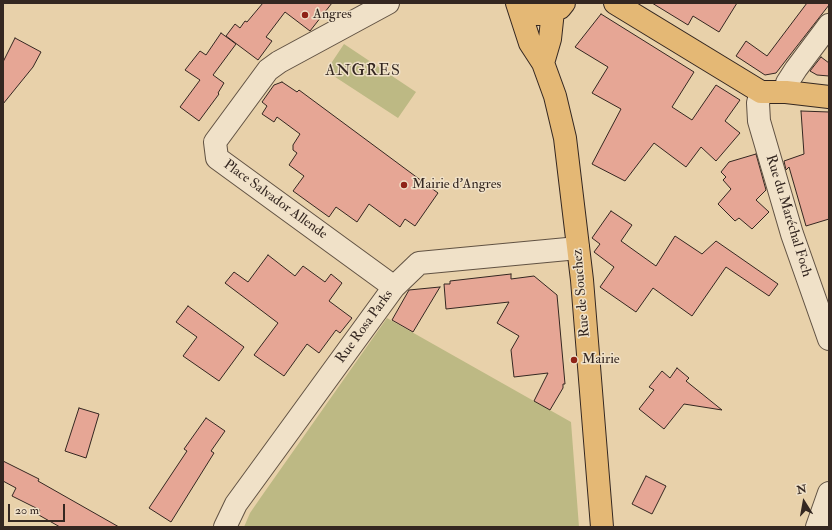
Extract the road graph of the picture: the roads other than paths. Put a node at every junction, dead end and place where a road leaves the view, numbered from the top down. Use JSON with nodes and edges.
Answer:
{"nodes":[{"id":1,"x":388,"y":3,"type":"edge"},
{"id":2,"x":517,"y":3,"type":"edge"},
{"id":3,"x":615,"y":3,"type":"edge"},
{"id":4,"x":558,"y":7,"type":"edge"},
{"id":5,"x":829,"y":25,"type":"edge"},
{"id":6,"x":543,"y":63,"type":"junction"},
{"id":7,"x":762,"y":92,"type":"junction"},
{"id":8,"x":786,"y":92,"type":"junction"},
{"id":9,"x":829,"y":97,"type":"edge"},
{"id":10,"x":578,"y":248,"type":"junction"},
{"id":11,"x":394,"y":287,"type":"junction"},
{"id":12,"x":829,"y":339,"type":"edge"},
{"id":13,"x":829,"y":494,"type":"edge"},
{"id":14,"x":225,"y":527,"type":"edge"},
{"id":15,"x":602,"y":527,"type":"edge"},
{"id":16,"x":817,"y":527,"type":"edge"}],
"edges":[{"from":1,"to":11,"type":"street","name":"Place Salvador Allende"},
{"from":2,"to":4,"type":"main road"},
{"from":2,"to":6,"type":"main road","name":"Rue de Souchez"},
{"from":3,"to":7,"type":"main road"},
{"from":4,"to":6,"type":"main road"},
{"from":5,"to":8,"type":"street"},
{"from":6,"to":10,"type":"main road","name":"Rue de Souchez"},
{"from":7,"to":8,"type":"main road"},
{"from":7,"to":12,"type":"street","name":"Rue du Maréchal Foch"},
{"from":8,"to":9,"type":"main road"},
{"from":10,"to":11,"type":"street","name":"Rue Rosa Parks"},
{"from":10,"to":15,"type":"main road","name":"Rue de Souchez"},
{"from":11,"to":14,"type":"street","name":"Rue Rosa Parks"},
{"from":13,"to":16,"type":"street"}]}
